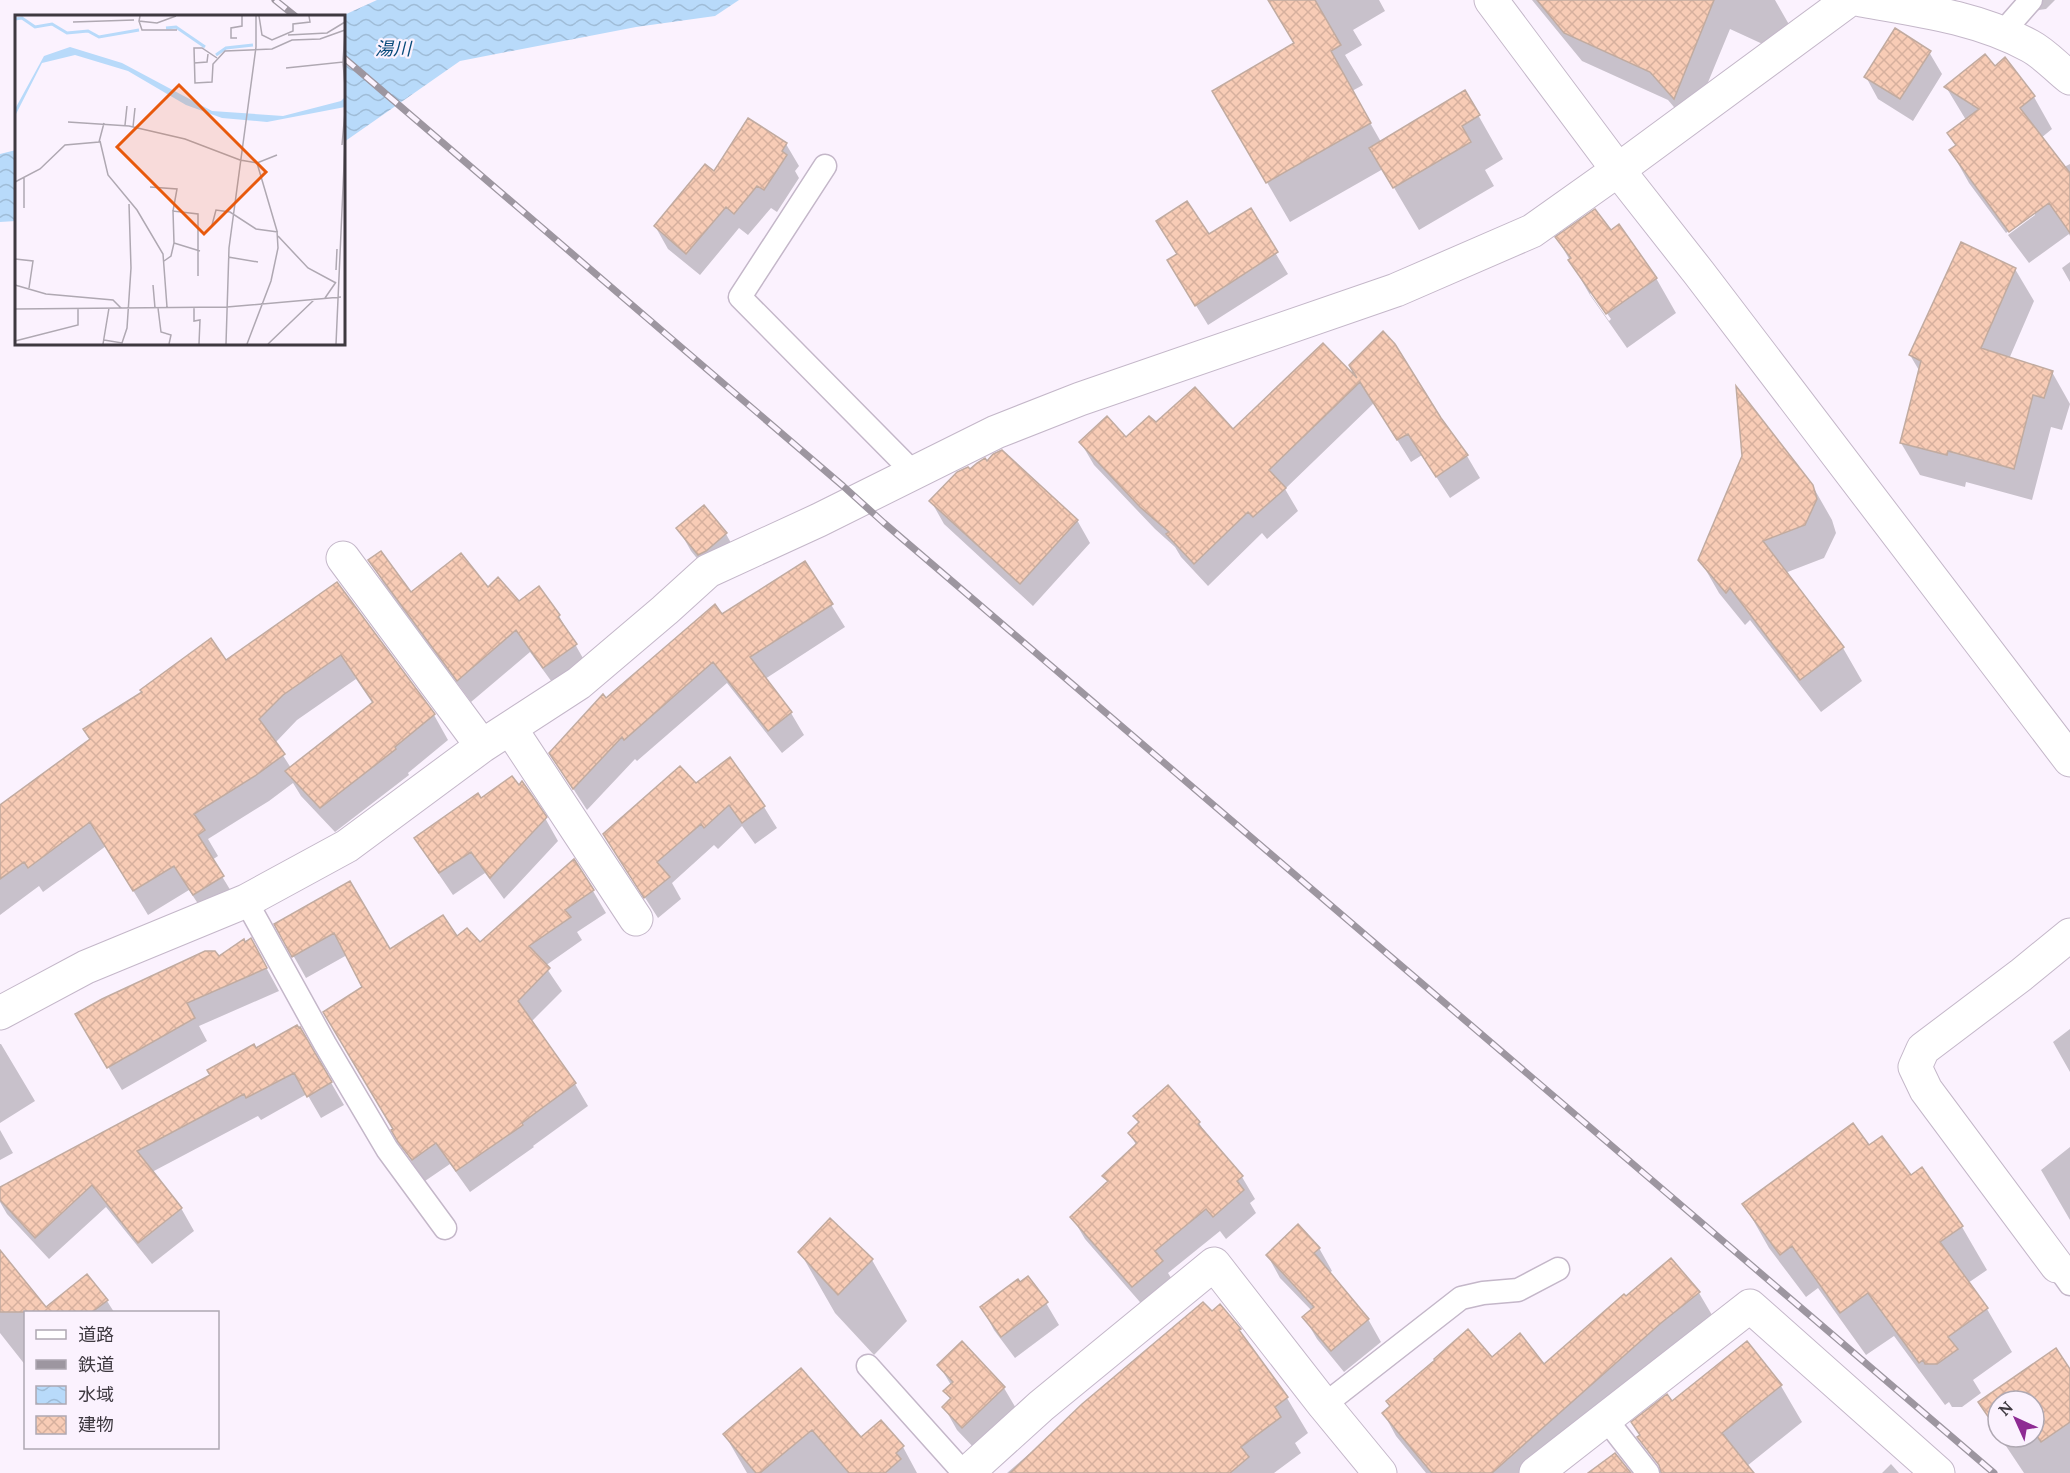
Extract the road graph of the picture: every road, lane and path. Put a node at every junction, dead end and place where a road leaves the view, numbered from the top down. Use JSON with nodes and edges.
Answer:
{"nodes":[{"id":1,"x":1491,"y":0,"type":"edge"},
{"id":2,"x":1849,"y":0,"type":"edge"},
{"id":3,"x":1862,"y":0,"type":"edge"},
{"id":4,"x":2031,"y":0,"type":"edge"},
{"id":5,"x":2002,"y":33,"type":"junction"},
{"id":6,"x":2070,"y":78,"type":"edge"},
{"id":7,"x":825,"y":166,"type":"dead end"},
{"id":8,"x":1618,"y":170,"type":"junction"},
{"id":9,"x":914,"y":473,"type":"junction"},
{"id":10,"x":343,"y":558,"type":"dead end"},
{"id":11,"x":510,"y":728,"type":"junction"},
{"id":12,"x":482,"y":746,"type":"junction"},
{"id":13,"x":2070,"y":760,"type":"edge"},
{"id":14,"x":246,"y":901,"type":"junction"},
{"id":15,"x":636,"y":919,"type":"dead end"},
{"id":16,"x":2070,"y":935,"type":"edge"},
{"id":17,"x":0,"y":1013,"type":"edge"},
{"id":18,"x":445,"y":1228,"type":"dead end"},
{"id":19,"x":1558,"y":1269,"type":"dead end"},
{"id":20,"x":2063,"y":1275,"type":"edge"},
{"id":21,"x":868,"y":1366,"type":"dead end"},
{"id":22,"x":1324,"y":1405,"type":"junction"},
{"id":23,"x":1605,"y":1418,"type":"junction"},
{"id":24,"x":966,"y":1473,"type":"edge"},
{"id":25,"x":1380,"y":1473,"type":"edge"},
{"id":26,"x":1536,"y":1473,"type":"edge"},
{"id":27,"x":1648,"y":1473,"type":"edge"},
{"id":28,"x":1938,"y":1473,"type":"edge"}],
"edges":[{"from":1,"to":8,"type":"street"},
{"from":2,"to":8,"type":"street"},
{"from":3,"to":5,"type":"street"},
{"from":4,"to":5,"type":"lane"},
{"from":5,"to":6,"type":"street"},
{"from":7,"to":9,"type":"lane"},
{"from":8,"to":9,"type":"street"},
{"from":8,"to":13,"type":"street"},
{"from":9,"to":11,"type":"street"},
{"from":10,"to":12,"type":"street"},
{"from":11,"to":12,"type":"street"},
{"from":11,"to":15,"type":"street"},
{"from":12,"to":14,"type":"street"},
{"from":14,"to":17,"type":"street"},
{"from":14,"to":18,"type":"lane"},
{"from":16,"to":20,"type":"street"},
{"from":19,"to":22,"type":"lane"},
{"from":21,"to":24,"type":"lane"},
{"from":22,"to":24,"type":"street"},
{"from":22,"to":25,"type":"street"},
{"from":23,"to":26,"type":"street"},
{"from":23,"to":27,"type":"lane"},
{"from":23,"to":28,"type":"street"}]}
